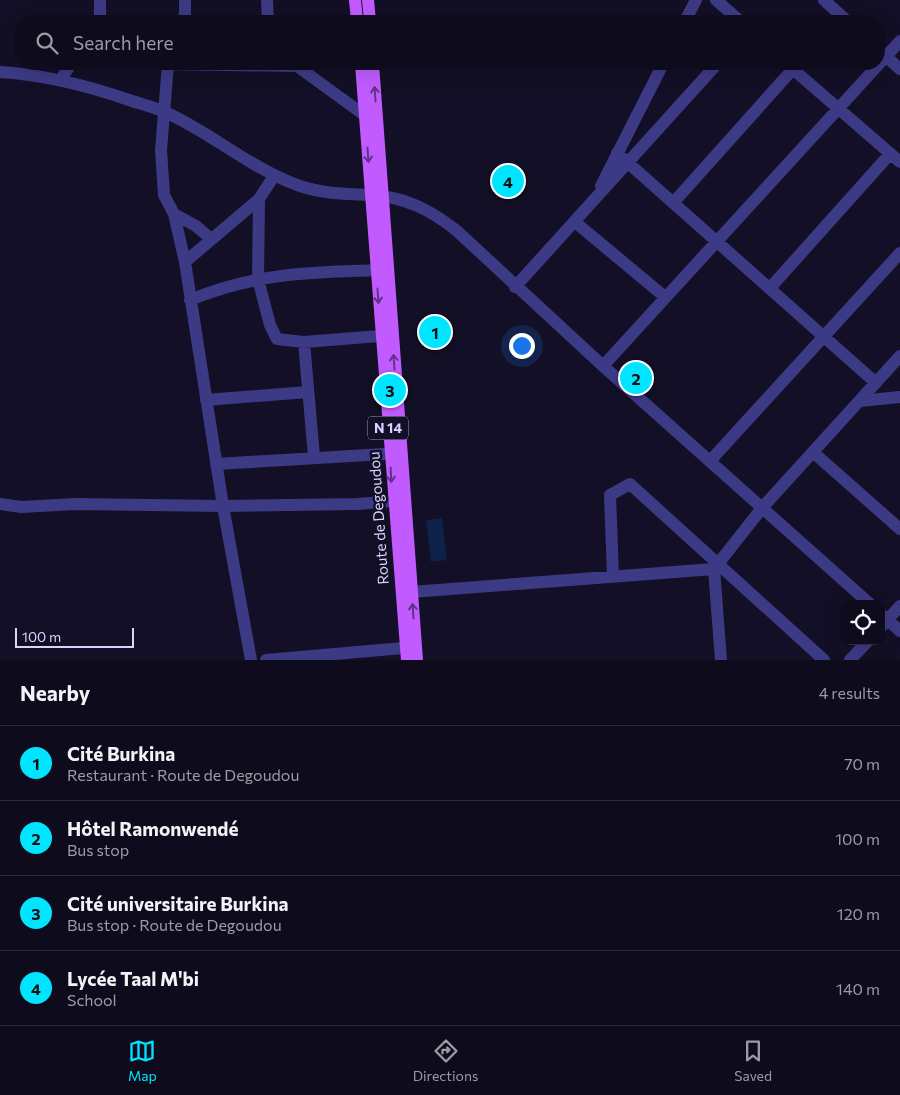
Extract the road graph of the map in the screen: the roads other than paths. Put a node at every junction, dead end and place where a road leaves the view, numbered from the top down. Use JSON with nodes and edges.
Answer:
{"nodes":[{"id":1,"x":100,"y":0,"type":"edge"},
{"id":2,"x":185,"y":0,"type":"edge"},
{"id":3,"x":267,"y":0,"type":"edge"},
{"id":4,"x":356,"y":0,"type":"edge"},
{"id":5,"x":368,"y":0,"type":"edge"},
{"id":6,"x":696,"y":0,"type":"edge"},
{"id":7,"x":716,"y":0,"type":"edge"},
{"id":8,"x":824,"y":0,"type":"edge"},
{"id":9,"x":100,"y":15,"type":"edge"},
{"id":10,"x":187,"y":15,"type":"edge"},
{"id":11,"x":268,"y":15,"type":"edge"},
{"id":12,"x":357,"y":15,"type":"edge"},
{"id":13,"x":369,"y":15,"type":"edge"},
{"id":14,"x":688,"y":15,"type":"edge"},
{"id":15,"x":733,"y":15,"type":"edge"},
{"id":16,"x":840,"y":15,"type":"edge"},
{"id":17,"x":900,"y":41,"type":"edge"},
{"id":18,"x":885,"y":54,"type":"edge"},
{"id":19,"x":885,"y":61,"type":"edge"},
{"id":20,"x":900,"y":69,"type":"edge"},
{"id":21,"x":67,"y":70,"type":"edge"},
{"id":22,"x":166,"y":70,"type":"edge"},
{"id":23,"x":303,"y":70,"type":"edge"},
{"id":24,"x":361,"y":70,"type":"edge"},
{"id":25,"x":373,"y":70,"type":"edge"},
{"id":26,"x":660,"y":70,"type":"edge"},
{"id":27,"x":712,"y":70,"type":"edge"},
{"id":28,"x":787,"y":70,"type":"edge"},
{"id":29,"x":794,"y":70,"type":"edge"},
{"id":30,"x":870,"y":70,"type":"edge"},
{"id":31,"x":0,"y":72,"type":"edge"},
{"id":32,"x":61,"y":79,"type":"junction"},
{"id":33,"x":837,"y":109,"type":"junction"},
{"id":34,"x":165,"y":112,"type":"junction"},
{"id":35,"x":365,"y":115,"type":"junction"},
{"id":36,"x":377,"y":124,"type":"junction"},
{"id":37,"x":617,"y":154,"type":"junction"},
{"id":38,"x":895,"y":158,"type":"edge"},
{"id":39,"x":628,"y":163,"type":"junction"},
{"id":40,"x":274,"y":176,"type":"junction"},
{"id":41,"x":376,"y":196,"type":"junction"},
{"id":42,"x":259,"y":199,"type":"junction"},
{"id":43,"x":593,"y":202,"type":"junction"},
{"id":44,"x":673,"y":203,"type":"junction"},
{"id":45,"x":174,"y":214,"type":"junction"},
{"id":46,"x":574,"y":222,"type":"junction"},
{"id":47,"x":211,"y":239,"type":"junction"},
{"id":48,"x":716,"y":241,"type":"junction"},
{"id":49,"x":900,"y":253,"type":"edge"},
{"id":50,"x":185,"y":262,"type":"junction"},
{"id":51,"x":381,"y":270,"type":"junction"},
{"id":52,"x":258,"y":279,"type":"junction"},
{"id":53,"x":516,"y":287,"type":"junction"},
{"id":54,"x":770,"y":288,"type":"junction"},
{"id":55,"x":665,"y":297,"type":"junction"},
{"id":56,"x":190,"y":300,"type":"junction"},
{"id":57,"x":386,"y":335,"type":"junction"},
{"id":58,"x":824,"y":336,"type":"junction"},
{"id":59,"x":304,"y":342,"type":"junction"},
{"id":60,"x":900,"y":356,"type":"edge"},
{"id":61,"x":602,"y":366,"type":"junction"},
{"id":62,"x":876,"y":383,"type":"junction"},
{"id":63,"x":308,"y":392,"type":"junction"},
{"id":64,"x":900,"y":397,"type":"edge"},
{"id":65,"x":206,"y":400,"type":"junction"},
{"id":66,"x":860,"y":401,"type":"junction"},
{"id":67,"x":396,"y":453,"type":"junction"},
{"id":68,"x":814,"y":453,"type":"junction"},
{"id":69,"x":314,"y":457,"type":"junction"},
{"id":70,"x":710,"y":461,"type":"junction"},
{"id":71,"x":216,"y":464,"type":"junction"},
{"id":72,"x":393,"y":501,"type":"junction"},
{"id":73,"x":0,"y":504,"type":"edge"},
{"id":74,"x":223,"y":506,"type":"junction"},
{"id":75,"x":762,"y":508,"type":"junction"},
{"id":76,"x":900,"y":529,"type":"edge"},
{"id":77,"x":716,"y":566,"type":"junction"},
{"id":78,"x":613,"y":577,"type":"junction"},
{"id":79,"x":411,"y":592,"type":"junction"},
{"id":80,"x":866,"y":600,"type":"edge"},
{"id":81,"x":900,"y":606,"type":"edge"},
{"id":82,"x":885,"y":618,"type":"edge"},
{"id":83,"x":885,"y":621,"type":"edge"},
{"id":84,"x":900,"y":631,"type":"edge"},
{"id":85,"x":864,"y":645,"type":"edge"},
{"id":86,"x":411,"y":654,"type":"edge"},
{"id":87,"x":251,"y":660,"type":"edge"},
{"id":88,"x":266,"y":660,"type":"edge"},
{"id":89,"x":721,"y":660,"type":"edge"},
{"id":90,"x":824,"y":660,"type":"edge"},
{"id":91,"x":850,"y":660,"type":"edge"}],
"edges":[{"from":1,"to":9,"type":"street"},
{"from":2,"to":10,"type":"street"},
{"from":3,"to":11,"type":"street"},
{"from":4,"to":12,"type":"main road"},
{"from":5,"to":13,"type":"main road"},
{"from":6,"to":14,"type":"street"},
{"from":7,"to":15,"type":"street"},
{"from":8,"to":16,"type":"street"},
{"from":17,"to":18,"type":"street"},
{"from":19,"to":20,"type":"street"},
{"from":21,"to":32,"type":"street"},
{"from":22,"to":34,"type":"street"},
{"from":23,"to":35,"type":"street"},
{"from":24,"to":35,"type":"main road","number":"N 14"},
{"from":36,"to":25,"type":"main road","number":"N 14","one_way":true},
{"from":26,"to":37,"type":"street"},
{"from":27,"to":39,"type":"street"},
{"from":28,"to":44,"type":"street"},
{"from":29,"to":33,"type":"street"},
{"from":30,"to":33,"type":"street"},
{"from":31,"to":32,"type":"street"},
{"from":32,"to":34,"type":"street"},
{"from":33,"to":38,"type":"street"},
{"from":33,"to":48,"type":"street"},
{"from":34,"to":40,"type":"street"},
{"from":34,"to":45,"type":"street"},
{"from":35,"to":36,"type":"street"},
{"from":35,"to":41,"type":"main road","number":"N 14","one_way":true},
{"from":36,"to":41,"type":"main road","number":"N 14"},
{"from":37,"to":39,"type":"street"},
{"from":37,"to":43,"type":"street"},
{"from":38,"to":54,"type":"street"},
{"from":39,"to":43,"type":"street"},
{"from":39,"to":44,"type":"street"},
{"from":40,"to":41,"type":"street"},
{"from":40,"to":42,"type":"street"},
{"from":41,"to":51,"type":"main road","name":"Route de Degoudou","number":"N 14"},
{"from":41,"to":53,"type":"street"},
{"from":42,"to":47,"type":"street"},
{"from":42,"to":52,"type":"street"},
{"from":43,"to":46,"type":"street"},
{"from":44,"to":48,"type":"street"},
{"from":45,"to":47,"type":"street"},
{"from":45,"to":50,"type":"street"},
{"from":46,"to":53,"type":"street"},
{"from":46,"to":55,"type":"street"},
{"from":47,"to":50,"type":"street"},
{"from":48,"to":54,"type":"street"},
{"from":48,"to":55,"type":"street"},
{"from":49,"to":58,"type":"street"},
{"from":50,"to":56,"type":"street"},
{"from":51,"to":52,"type":"street"},
{"from":51,"to":57,"type":"main road","name":"Route de Degoudou","number":"N 14"},
{"from":52,"to":56,"type":"street"},
{"from":52,"to":59,"type":"street"},
{"from":53,"to":61,"type":"street"},
{"from":54,"to":58,"type":"street"},
{"from":55,"to":61,"type":"street"},
{"from":56,"to":65,"type":"street"},
{"from":57,"to":59,"type":"street"},
{"from":57,"to":67,"type":"main road","name":"Route de Degoudou","number":"N 14"},
{"from":58,"to":62,"type":"street"},
{"from":58,"to":70,"type":"street"},
{"from":59,"to":63,"type":"street"},
{"from":60,"to":62,"type":"street"},
{"from":61,"to":70,"type":"street"},
{"from":62,"to":66,"type":"street"},
{"from":63,"to":65,"type":"street"},
{"from":63,"to":69,"type":"street"},
{"from":64,"to":66,"type":"street"},
{"from":65,"to":71,"type":"street"},
{"from":66,"to":68,"type":"street"},
{"from":67,"to":69,"type":"street"},
{"from":67,"to":72,"type":"main road","name":"Route de Degoudou","number":"N 14","one_way":true},
{"from":67,"to":79,"type":"main road","name":"Route de Degoudou","number":"N 14"},
{"from":68,"to":75,"type":"street"},
{"from":68,"to":76,"type":"street"},
{"from":69,"to":71,"type":"street"},
{"from":70,"to":75,"type":"street"},
{"from":71,"to":74,"type":"street"},
{"from":72,"to":74,"type":"street"},
{"from":72,"to":86,"type":"main road","name":"Route de Degoudou","number":"N 14"},
{"from":73,"to":74,"type":"street"},
{"from":74,"to":87,"type":"street"},
{"from":75,"to":77,"type":"street"},
{"from":75,"to":80,"type":"street"},
{"from":77,"to":78,"type":"street"},
{"from":77,"to":78,"type":"street"},
{"from":77,"to":89,"type":"street"},
{"from":77,"to":90,"type":"street"},
{"from":78,"to":79,"type":"street"},
{"from":86,"to":79,"type":"main road","name":"Route de Degoudou","number":"N 14","one_way":true},
{"from":81,"to":82,"type":"street"},
{"from":83,"to":84,"type":"street"},
{"from":85,"to":91,"type":"street"},
{"from":86,"to":88,"type":"street"}]}
